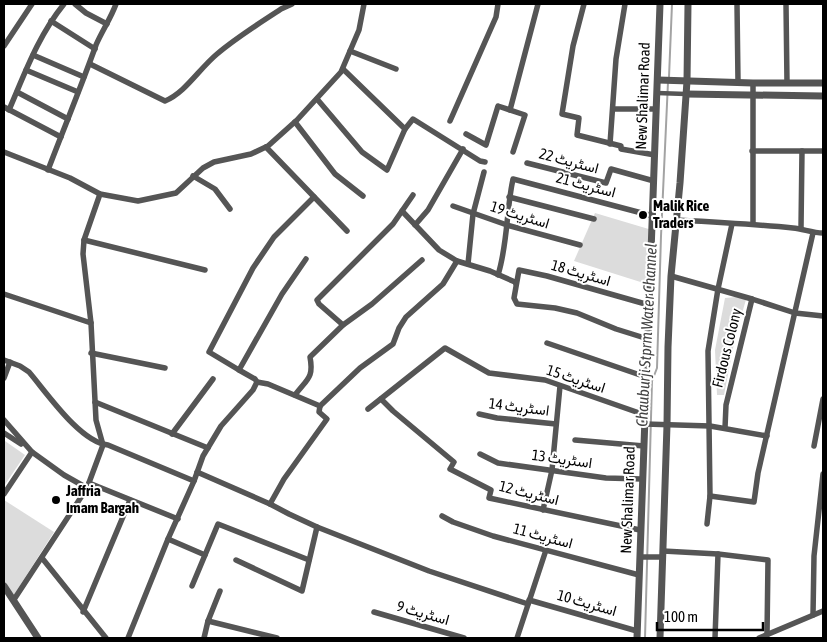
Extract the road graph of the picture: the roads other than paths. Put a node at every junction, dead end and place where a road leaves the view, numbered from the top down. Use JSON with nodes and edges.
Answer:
{"nodes":[{"id":1,"x":32,"y":4,"type":"edge"},
{"id":2,"x":64,"y":4,"type":"edge"},
{"id":3,"x":75,"y":4,"type":"edge"},
{"id":4,"x":116,"y":4,"type":"edge"},
{"id":5,"x":292,"y":4,"type":"edge"},
{"id":6,"x":364,"y":4,"type":"edge"},
{"id":7,"x":498,"y":4,"type":"edge"},
{"id":8,"x":538,"y":4,"type":"edge"},
{"id":9,"x":584,"y":4,"type":"edge"},
{"id":10,"x":625,"y":4,"type":"edge"},
{"id":11,"x":660,"y":4,"type":"edge"},
{"id":12,"x":688,"y":4,"type":"edge"},
{"id":13,"x":737,"y":4,"type":"edge"},
{"id":14,"x":786,"y":4,"type":"edge"},
{"id":15,"x":50,"y":22,"type":"junction"},
{"id":16,"x":107,"y":24,"type":"junction"},
{"id":17,"x":4,"y":46,"type":"edge"},
{"id":18,"x":95,"y":49,"type":"junction"},
{"id":19,"x":350,"y":52,"type":"junction"},
{"id":20,"x":32,"y":55,"type":"junction"},
{"id":21,"x":90,"y":64,"type":"junction"},
{"id":22,"x":343,"y":68,"type":"junction"},
{"id":23,"x":396,"y":69,"type":"dead end"},
{"id":24,"x":26,"y":70,"type":"junction"},
{"id":25,"x":84,"y":77,"type":"junction"},
{"id":26,"x":660,"y":80,"type":"junction"},
{"id":27,"x":683,"y":81,"type":"junction"},
{"id":28,"x":738,"y":82,"type":"junction"},
{"id":29,"x":753,"y":83,"type":"junction"},
{"id":30,"x":787,"y":83,"type":"junction"},
{"id":31,"x":823,"y":83,"type":"edge"},
{"id":32,"x":17,"y":92,"type":"junction"},
{"id":33,"x":78,"y":92,"type":"junction"},
{"id":34,"x":659,"y":93,"type":"junction"},
{"id":35,"x":686,"y":94,"type":"junction"},
{"id":36,"x":753,"y":96,"type":"junction"},
{"id":37,"x":823,"y":96,"type":"edge"},
{"id":38,"x":317,"y":99,"type":"junction"},
{"id":39,"x":6,"y":108,"type":"edge"},
{"id":40,"x":613,"y":109,"type":"junction"},
{"id":41,"x":656,"y":109,"type":"junction"},
{"id":42,"x":510,"y":110,"type":"junction"},
{"id":43,"x":68,"y":119,"type":"junction"},
{"id":44,"x":450,"y":121,"type":"dead end"},
{"id":45,"x":295,"y":122,"type":"junction"},
{"id":46,"x":405,"y":130,"type":"junction"},
{"id":47,"x":466,"y":134,"type":"dead end"},
{"id":48,"x":61,"y":137,"type":"junction"},
{"id":49,"x":610,"y":144,"type":"junction"},
{"id":50,"x":266,"y":147,"type":"junction"},
{"id":51,"x":463,"y":149,"type":"junction"},
{"id":52,"x":752,"y":151,"type":"junction"},
{"id":53,"x":802,"y":151,"type":"junction"},
{"id":54,"x":823,"y":151,"type":"edge"},
{"id":55,"x":4,"y":152,"type":"edge"},
{"id":56,"x":513,"y":152,"type":"dead end"},
{"id":57,"x":655,"y":155,"type":"junction"},
{"id":58,"x":485,"y":162,"type":"dead end"},
{"id":59,"x":527,"y":163,"type":"dead end"},
{"id":60,"x":48,"y":170,"type":"junction"},
{"id":61,"x":484,"y":172,"type":"dead end"},
{"id":62,"x":193,"y":176,"type":"junction"},
{"id":63,"x":654,"y":181,"type":"junction"},
{"id":64,"x":100,"y":194,"type":"junction"},
{"id":65,"x":413,"y":195,"type":"dead end"},
{"id":66,"x":363,"y":196,"type":"dead end"},
{"id":67,"x":314,"y":197,"type":"junction"},
{"id":68,"x":509,"y":197,"type":"junction"},
{"id":69,"x":453,"y":206,"type":"dead end"},
{"id":70,"x":230,"y":209,"type":"dead end"},
{"id":71,"x":402,"y":211,"type":"junction"},
{"id":72,"x":473,"y":214,"type":"junction"},
{"id":73,"x":652,"y":216,"type":"junction"},
{"id":74,"x":594,"y":219,"type":"dead end"},
{"id":75,"x":676,"y":220,"type":"junction"},
{"id":76,"x":732,"y":224,"type":"junction"},
{"id":77,"x":753,"y":224,"type":"junction"},
{"id":78,"x":415,"y":225,"type":"junction"},
{"id":79,"x":507,"y":225,"type":"junction"},
{"id":80,"x":801,"y":228,"type":"junction"},
{"id":81,"x":346,"y":231,"type":"dead end"},
{"id":82,"x":813,"y":233,"type":"junction"},
{"id":83,"x":823,"y":234,"type":"edge"},
{"id":84,"x":84,"y":240,"type":"junction"},
{"id":85,"x":580,"y":245,"type":"dead end"},
{"id":86,"x":306,"y":259,"type":"dead end"},
{"id":87,"x":422,"y":260,"type":"dead end"},
{"id":88,"x":457,"y":261,"type":"junction"},
{"id":89,"x":468,"y":264,"type":"junction"},
{"id":90,"x":205,"y":270,"type":"dead end"},
{"id":91,"x":498,"y":275,"type":"junction"},
{"id":92,"x":671,"y":276,"type":"junction"},
{"id":93,"x":516,"y":284,"type":"junction"},
{"id":94,"x":718,"y":289,"type":"junction"},
{"id":95,"x":4,"y":294,"type":"edge"},
{"id":96,"x":752,"y":299,"type":"junction"},
{"id":97,"x":649,"y":305,"type":"junction"},
{"id":98,"x":795,"y":313,"type":"junction"},
{"id":99,"x":823,"y":316,"type":"edge"},
{"id":100,"x":91,"y":323,"type":"junction"},
{"id":101,"x":343,"y":325,"type":"junction"},
{"id":102,"x":648,"y":339,"type":"junction"},
{"id":103,"x":548,"y":343,"type":"dead end"},
{"id":104,"x":91,"y":353,"type":"junction"},
{"id":105,"x":7,"y":361,"type":"edge"},
{"id":106,"x":166,"y":368,"type":"dead end"},
{"id":107,"x":239,"y":370,"type":"junction"},
{"id":108,"x":646,"y":376,"type":"junction"},
{"id":109,"x":4,"y":378,"type":"edge"},
{"id":110,"x":213,"y":379,"type":"dead end"},
{"id":111,"x":257,"y":382,"type":"junction"},
{"id":112,"x":560,"y":386,"type":"junction"},
{"id":113,"x":295,"y":395,"type":"junction"},
{"id":114,"x":381,"y":399,"type":"junction"},
{"id":115,"x":823,"y":399,"type":"edge"},
{"id":116,"x":95,"y":402,"type":"junction"},
{"id":117,"x":320,"y":406,"type":"junction"},
{"id":118,"x":368,"y":409,"type":"dead end"},
{"id":119,"x":479,"y":414,"type":"dead end"},
{"id":120,"x":645,"y":415,"type":"junction"},
{"id":121,"x":4,"y":420,"type":"edge"},
{"id":122,"x":556,"y":424,"type":"junction"},
{"id":123,"x":647,"y":424,"type":"junction"},
{"id":124,"x":665,"y":425,"type":"junction"},
{"id":125,"x":710,"y":426,"type":"junction"},
{"id":126,"x":725,"y":428,"type":"junction"},
{"id":127,"x":4,"y":433,"type":"edge"},
{"id":128,"x":172,"y":434,"type":"junction"},
{"id":129,"x":768,"y":436,"type":"junction"},
{"id":130,"x":575,"y":440,"type":"dead end"},
{"id":131,"x":103,"y":445,"type":"junction"},
{"id":132,"x":644,"y":446,"type":"junction"},
{"id":133,"x":814,"y":446,"type":"dead end"},
{"id":134,"x":26,"y":447,"type":"junction"},
{"id":135,"x":208,"y":448,"type":"junction"},
{"id":136,"x":32,"y":452,"type":"junction"},
{"id":137,"x":480,"y":454,"type":"dead end"},
{"id":138,"x":552,"y":470,"type":"junction"},
{"id":139,"x":197,"y":472,"type":"junction"},
{"id":140,"x":823,"y":474,"type":"edge"},
{"id":141,"x":642,"y":479,"type":"junction"},
{"id":142,"x":194,"y":481,"type":"junction"},
{"id":143,"x":88,"y":486,"type":"junction"},
{"id":144,"x":4,"y":494,"type":"edge"},
{"id":145,"x":710,"y":496,"type":"junction"},
{"id":146,"x":130,"y":500,"type":"junction"},
{"id":147,"x":270,"y":504,"type":"junction"},
{"id":148,"x":543,"y":510,"type":"junction"},
{"id":149,"x":442,"y":516,"type":"dead end"},
{"id":150,"x":178,"y":519,"type":"junction"},
{"id":151,"x":707,"y":524,"type":"dead end"},
{"id":152,"x":317,"y":527,"type":"junction"},
{"id":153,"x":640,"y":530,"type":"junction"},
{"id":154,"x":168,"y":539,"type":"junction"},
{"id":155,"x":546,"y":550,"type":"junction"},
{"id":156,"x":718,"y":554,"type":"junction"},
{"id":157,"x":205,"y":555,"type":"junction"},
{"id":158,"x":661,"y":555,"type":"junction"},
{"id":159,"x":642,"y":557,"type":"junction"},
{"id":160,"x":42,"y":558,"type":"junction"},
{"id":161,"x":236,"y":560,"type":"dead end"},
{"id":162,"x":309,"y":560,"type":"junction"},
{"id":163,"x":639,"y":575,"type":"junction"},
{"id":164,"x":4,"y":586,"type":"edge"},
{"id":165,"x":192,"y":586,"type":"dead end"},
{"id":166,"x":220,"y":591,"type":"dead end"},
{"id":167,"x":15,"y":598,"type":"dead end"},
{"id":168,"x":529,"y":602,"type":"junction"},
{"id":169,"x":823,"y":611,"type":"edge"},
{"id":170,"x":84,"y":612,"type":"junction"},
{"id":171,"x":374,"y":612,"type":"dead end"},
{"id":172,"x":813,"y":615,"type":"junction"},
{"id":173,"x":208,"y":621,"type":"junction"},
{"id":174,"x":637,"y":634,"type":"edge"},
{"id":175,"x":767,"y":635,"type":"junction"},
{"id":176,"x":38,"y":638,"type":"edge"},
{"id":177,"x":106,"y":638,"type":"edge"},
{"id":178,"x":128,"y":638,"type":"edge"},
{"id":179,"x":204,"y":638,"type":"edge"},
{"id":180,"x":277,"y":638,"type":"edge"},
{"id":181,"x":464,"y":638,"type":"edge"},
{"id":182,"x":517,"y":638,"type":"edge"},
{"id":183,"x":660,"y":638,"type":"edge"},
{"id":184,"x":716,"y":638,"type":"edge"},
{"id":185,"x":758,"y":638,"type":"edge"}],
"edges":[{"from":1,"to":17,"type":"street"},
{"from":2,"to":15,"type":"street"},
{"from":3,"to":16,"type":"street"},
{"from":4,"to":16,"type":"street"},
{"from":5,"to":21,"type":"street"},
{"from":6,"to":19,"type":"street"},
{"from":7,"to":44,"type":"street"},
{"from":8,"to":42,"type":"street"},
{"from":9,"to":49,"type":"street"},
{"from":10,"to":40,"type":"street"},
{"from":11,"to":26,"type":"street","name":"New Shalimar Road"},
{"from":12,"to":27,"type":"street"},
{"from":13,"to":28,"type":"street"},
{"from":14,"to":30,"type":"street"},
{"from":15,"to":18,"type":"street"},
{"from":15,"to":20,"type":"street"},
{"from":16,"to":18,"type":"street"},
{"from":18,"to":21,"type":"street"},
{"from":19,"to":22,"type":"street"},
{"from":19,"to":23,"type":"street"},
{"from":20,"to":24,"type":"street"},
{"from":20,"to":25,"type":"street"},
{"from":21,"to":25,"type":"street"},
{"from":22,"to":38,"type":"street"},
{"from":22,"to":46,"type":"street"},
{"from":24,"to":32,"type":"street"},
{"from":24,"to":33,"type":"street"},
{"from":25,"to":33,"type":"street"},
{"from":26,"to":27,"type":"street"},
{"from":26,"to":34,"type":"street","name":"New Shalimar Road"},
{"from":27,"to":28,"type":"street"},
{"from":27,"to":35,"type":"street"},
{"from":28,"to":29,"type":"street"},
{"from":29,"to":30,"type":"street"},
{"from":29,"to":36,"type":"street"},
{"from":30,"to":31,"type":"street"},
{"from":32,"to":39,"type":"street"},
{"from":32,"to":43,"type":"street"},
{"from":33,"to":43,"type":"street"},
{"from":34,"to":35,"type":"street"},
{"from":34,"to":41,"type":"street","name":"New Shalimar Road"},
{"from":35,"to":36,"type":"street"},
{"from":35,"to":75,"type":"street"},
{"from":36,"to":37,"type":"street"},
{"from":36,"to":52,"type":"street"},
{"from":38,"to":45,"type":"street"},
{"from":38,"to":46,"type":"street"},
{"from":39,"to":48,"type":"street"},
{"from":40,"to":41,"type":"street"},
{"from":40,"to":49,"type":"street"},
{"from":41,"to":57,"type":"street","name":"New Shalimar Road"},
{"from":42,"to":47,"type":"street"},
{"from":42,"to":56,"type":"street"},
{"from":43,"to":48,"type":"street"},
{"from":45,"to":50,"type":"street"},
{"from":45,"to":66,"type":"street"},
{"from":46,"to":51,"type":"street"},
{"from":48,"to":60,"type":"street"},
{"from":49,"to":57,"type":"street"},
{"from":50,"to":62,"type":"street"},
{"from":50,"to":67,"type":"street"},
{"from":51,"to":58,"type":"street"},
{"from":51,"to":78,"type":"street"},
{"from":52,"to":53,"type":"street"},
{"from":52,"to":77,"type":"street"},
{"from":53,"to":54,"type":"street"},
{"from":53,"to":80,"type":"street"},
{"from":55,"to":60,"type":"street"},
{"from":57,"to":63,"type":"street","name":"New Shalimar Road"},
{"from":59,"to":63,"type":"street","name":"اسٹریٹ 22"},
{"from":60,"to":64,"type":"street"},
{"from":61,"to":72,"type":"street"},
{"from":62,"to":64,"type":"street"},
{"from":62,"to":70,"type":"street"},
{"from":63,"to":73,"type":"street","name":"New Shalimar Road"},
{"from":64,"to":84,"type":"street"},
{"from":65,"to":71,"type":"street"},
{"from":67,"to":81,"type":"street"},
{"from":67,"to":107,"type":"street"},
{"from":68,"to":73,"type":"street","name":"اسٹریٹ 21"},
{"from":68,"to":74,"type":"street"},
{"from":68,"to":79,"type":"street"},
{"from":69,"to":72,"type":"street","name":"اسٹریٹ 19"},
{"from":71,"to":78,"type":"street"},
{"from":71,"to":101,"type":"street"},
{"from":72,"to":79,"type":"street","name":"اسٹریٹ 19"},
{"from":72,"to":89,"type":"street"},
{"from":73,"to":97,"type":"street","name":"New Shalimar Road"},
{"from":75,"to":76,"type":"street"},
{"from":75,"to":92,"type":"street"},
{"from":76,"to":77,"type":"street"},
{"from":76,"to":94,"type":"street"},
{"from":77,"to":80,"type":"street"},
{"from":78,"to":88,"type":"street"},
{"from":79,"to":85,"type":"street","name":"اسٹریٹ 19"},
{"from":79,"to":91,"type":"street"},
{"from":80,"to":82,"type":"street"},
{"from":82,"to":83,"type":"street"},
{"from":82,"to":98,"type":"street"},
{"from":84,"to":90,"type":"street"},
{"from":84,"to":100,"type":"street"},
{"from":86,"to":107,"type":"street"},
{"from":87,"to":101,"type":"street"},
{"from":88,"to":89,"type":"street"},
{"from":88,"to":117,"type":"street"},
{"from":89,"to":91,"type":"street"},
{"from":91,"to":93,"type":"street"},
{"from":92,"to":94,"type":"street","name":"Firdous Colony"},
{"from":92,"to":124,"type":"street"},
{"from":93,"to":97,"type":"street","name":"اسٹریٹ 18"},
{"from":93,"to":102,"type":"street"},
{"from":94,"to":96,"type":"street","name":"Firdous Colony"},
{"from":94,"to":125,"type":"street"},
{"from":95,"to":100,"type":"street"},
{"from":96,"to":98,"type":"street"},
{"from":96,"to":126,"type":"street","name":"Firdous Colony"},
{"from":97,"to":102,"type":"street","name":"New Shalimar Road"},
{"from":98,"to":99,"type":"street"},
{"from":98,"to":129,"type":"street"},
{"from":100,"to":104,"type":"street"},
{"from":101,"to":113,"type":"street"},
{"from":102,"to":108,"type":"street","name":"New Shalimar Road"},
{"from":103,"to":108,"type":"street"},
{"from":104,"to":106,"type":"street"},
{"from":104,"to":116,"type":"street"},
{"from":105,"to":109,"type":"street"},
{"from":105,"to":131,"type":"street"},
{"from":107,"to":111,"type":"street"},
{"from":108,"to":120,"type":"street","name":"New Shalimar Road"},
{"from":110,"to":128,"type":"street"},
{"from":111,"to":113,"type":"street"},
{"from":111,"to":135,"type":"street"},
{"from":112,"to":114,"type":"street","name":"اسٹریٹ 15"},
{"from":112,"to":120,"type":"street","name":"اسٹریٹ 15"},
{"from":112,"to":122,"type":"street"},
{"from":113,"to":117,"type":"street"},
{"from":114,"to":118,"type":"street"},
{"from":114,"to":148,"type":"street","name":"اسٹریٹ 12"},
{"from":115,"to":133,"type":"street"},
{"from":116,"to":128,"type":"street"},
{"from":116,"to":131,"type":"street"},
{"from":117,"to":147,"type":"street"},
{"from":119,"to":122,"type":"street","name":"اسٹریٹ 14"},
{"from":120,"to":123,"type":"street","name":"New Shalimar Road"},
{"from":121,"to":134,"type":"street"},
{"from":122,"to":138,"type":"street"},
{"from":123,"to":124,"type":"street"},
{"from":123,"to":132,"type":"street","name":"New Shalimar Road"},
{"from":124,"to":125,"type":"street"},
{"from":124,"to":158,"type":"street"},
{"from":125,"to":126,"type":"street"},
{"from":125,"to":145,"type":"street"},
{"from":126,"to":129,"type":"street"},
{"from":127,"to":134,"type":"street"},
{"from":128,"to":135,"type":"street"},
{"from":129,"to":145,"type":"street"},
{"from":130,"to":132,"type":"street"},
{"from":131,"to":142,"type":"street"},
{"from":131,"to":143,"type":"street"},
{"from":132,"to":141,"type":"street","name":"New Shalimar Road"},
{"from":134,"to":136,"type":"street"},
{"from":135,"to":139,"type":"street"},
{"from":136,"to":143,"type":"street"},
{"from":136,"to":144,"type":"street"},
{"from":137,"to":138,"type":"street","name":"اسٹریٹ 13"},
{"from":138,"to":141,"type":"street","name":"اسٹریٹ 13"},
{"from":138,"to":148,"type":"street"},
{"from":139,"to":142,"type":"street"},
{"from":139,"to":147,"type":"street","name":"اسٹریٹ 10"},
{"from":140,"to":172,"type":"street"},
{"from":141,"to":153,"type":"street","name":"New Shalimar Road"},
{"from":142,"to":150,"type":"street"},
{"from":143,"to":146,"type":"street"},
{"from":143,"to":160,"type":"street"},
{"from":145,"to":151,"type":"street"},
{"from":146,"to":150,"type":"street"},
{"from":146,"to":170,"type":"street"},
{"from":147,"to":152,"type":"street","name":"اسٹریٹ 10"},
{"from":148,"to":153,"type":"street","name":"اسٹریٹ 12"},
{"from":149,"to":155,"type":"street","name":"اسٹریٹ 11"},
{"from":150,"to":154,"type":"street"},
{"from":152,"to":162,"type":"street"},
{"from":152,"to":168,"type":"street","name":"اسٹریٹ 10"},
{"from":153,"to":159,"type":"street","name":"New Shalimar Road"},
{"from":154,"to":157,"type":"street"},
{"from":154,"to":178,"type":"street"},
{"from":155,"to":163,"type":"street","name":"اسٹریٹ 11"},
{"from":155,"to":168,"type":"street"},
{"from":156,"to":158,"type":"street"},
{"from":156,"to":175,"type":"street"},
{"from":156,"to":184,"type":"street"},
{"from":157,"to":162,"type":"street"},
{"from":157,"to":165,"type":"street"},
{"from":158,"to":159,"type":"street"},
{"from":158,"to":183,"type":"street"},
{"from":159,"to":163,"type":"street","name":"New Shalimar Road"},
{"from":160,"to":167,"type":"street"},
{"from":160,"to":170,"type":"street"},
{"from":161,"to":162,"type":"street"},
{"from":163,"to":174,"type":"street","name":"New Shalimar Road"},
{"from":164,"to":176,"type":"street"},
{"from":166,"to":173,"type":"street"},
{"from":168,"to":174,"type":"street","name":"اسٹریٹ 10"},
{"from":168,"to":182,"type":"street"},
{"from":169,"to":172,"type":"street"},
{"from":170,"to":177,"type":"street"},
{"from":171,"to":181,"type":"street","name":"اسٹریٹ 9"},
{"from":172,"to":175,"type":"street"},
{"from":173,"to":179,"type":"street"},
{"from":173,"to":180,"type":"street"},
{"from":175,"to":185,"type":"street"}]}
